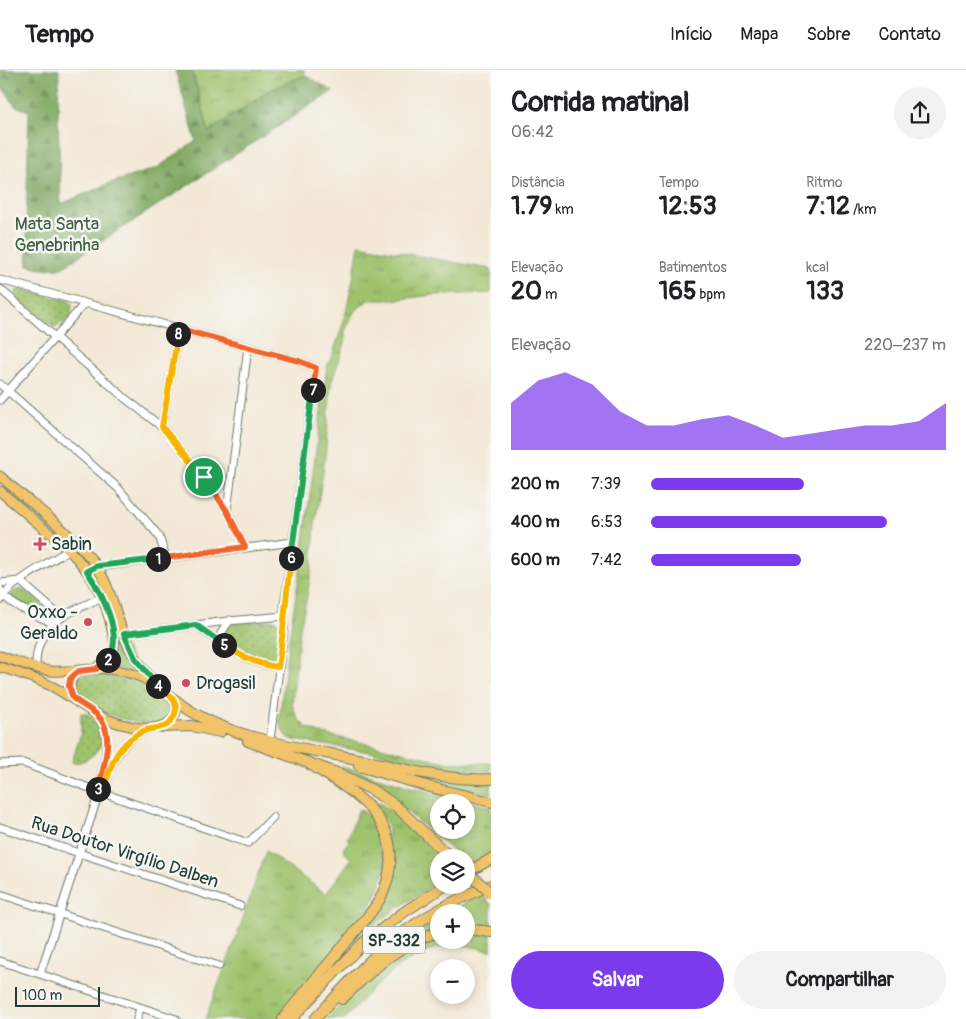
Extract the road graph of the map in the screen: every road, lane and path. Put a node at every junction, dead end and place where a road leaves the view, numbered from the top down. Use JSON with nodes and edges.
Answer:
{"nodes":[{"id":1,"x":0,"y":280,"type":"edge"},
{"id":2,"x":16,"y":284,"type":"junction"},
{"id":3,"x":0,"y":289,"type":"edge"},
{"id":4,"x":8,"y":296,"type":"junction"},
{"id":5,"x":85,"y":303,"type":"junction"},
{"id":6,"x":180,"y":329,"type":"junction"},
{"id":7,"x":55,"y":338,"type":"junction"},
{"id":8,"x":248,"y":347,"type":"junction"},
{"id":9,"x":0,"y":384,"type":"edge"},
{"id":10,"x":8,"y":391,"type":"junction"},
{"id":11,"x":0,"y":400,"type":"edge"},
{"id":12,"x":162,"y":427,"type":"junction"},
{"id":13,"x":0,"y":476,"type":"edge"},
{"id":14,"x":0,"y":491,"type":"edge"},
{"id":15,"x":227,"y":511,"type":"junction"},
{"id":16,"x":293,"y":542,"type":"junction"},
{"id":17,"x":245,"y":547,"type":"junction"},
{"id":18,"x":69,"y":550,"type":"junction"},
{"id":19,"x":166,"y":558,"type":"junction"},
{"id":20,"x":97,"y":566,"type":"junction"},
{"id":21,"x":87,"y":571,"type":"junction"},
{"id":22,"x":20,"y":581,"type":"junction"},
{"id":23,"x":0,"y":583,"type":"edge"},
{"id":24,"x":1,"y":595,"type":"edge"},
{"id":25,"x":102,"y":597,"type":"junction"},
{"id":26,"x":284,"y":616,"type":"junction"},
{"id":27,"x":62,"y":617,"type":"junction"},
{"id":28,"x":230,"y":620,"type":"junction"},
{"id":29,"x":53,"y":624,"type":"junction"},
{"id":30,"x":196,"y":625,"type":"junction"},
{"id":31,"x":124,"y":634,"type":"junction"},
{"id":32,"x":220,"y":643,"type":"junction"},
{"id":33,"x":0,"y":656,"type":"edge"},
{"id":34,"x":0,"y":667,"type":"edge"},
{"id":35,"x":36,"y":667,"type":"junction"},
{"id":36,"x":278,"y":667,"type":"junction"},
{"id":37,"x":96,"y":669,"type":"junction"},
{"id":38,"x":79,"y":671,"type":"junction"},
{"id":39,"x":157,"y":686,"type":"junction"},
{"id":40,"x":73,"y":698,"type":"junction"},
{"id":41,"x":174,"y":699,"type":"junction"},
{"id":42,"x":98,"y":715,"type":"junction"},
{"id":43,"x":157,"y":727,"type":"junction"},
{"id":44,"x":270,"y":740,"type":"junction"},
{"id":45,"x":297,"y":747,"type":"junction"},
{"id":46,"x":308,"y":763,"type":"junction"},
{"id":47,"x":0,"y":764,"type":"edge"},
{"id":48,"x":491,"y":779,"type":"edge"},
{"id":49,"x":99,"y":794,"type":"junction"},
{"id":50,"x":491,"y":802,"type":"edge"},
{"id":51,"x":273,"y":817,"type":"dead end"},
{"id":52,"x":0,"y":827,"type":"edge"},
{"id":53,"x":441,"y":849,"type":"edge"},
{"id":54,"x":79,"y":854,"type":"junction"},
{"id":55,"x":491,"y":859,"type":"edge"},
{"id":56,"x":491,"y":866,"type":"edge"},
{"id":57,"x":475,"y":869,"type":"edge"},
{"id":58,"x":475,"y":871,"type":"edge"},
{"id":59,"x":475,"y":881,"type":"edge"},
{"id":60,"x":491,"y":885,"type":"edge"},
{"id":61,"x":491,"y":893,"type":"edge"},
{"id":62,"x":0,"y":894,"type":"edge"},
{"id":63,"x":432,"y":894,"type":"edge"},
{"id":64,"x":240,"y":906,"type":"dead end"},
{"id":65,"x":60,"y":913,"type":"junction"},
{"id":66,"x":475,"y":930,"type":"edge"},
{"id":67,"x":491,"y":932,"type":"edge"},
{"id":68,"x":430,"y":935,"type":"edge"},
{"id":69,"x":0,"y":961,"type":"edge"},
{"id":70,"x":219,"y":966,"type":"dead end"},
{"id":71,"x":40,"y":974,"type":"junction"},
{"id":72,"x":140,"y":1008,"type":"junction"},
{"id":73,"x":136,"y":1019,"type":"edge"},
{"id":74,"x":176,"y":1019,"type":"edge"},
{"id":75,"x":283,"y":1019,"type":"edge"},
{"id":76,"x":291,"y":1019,"type":"edge"},
{"id":77,"x":315,"y":1019,"type":"edge"},
{"id":78,"x":322,"y":1019,"type":"edge"}],
"edges":[{"from":1,"to":2,"type":"street"},
{"from":2,"to":4,"type":"street"},
{"from":2,"to":5,"type":"street"},
{"from":3,"to":4,"type":"street"},
{"from":4,"to":7,"type":"street"},
{"from":5,"to":6,"type":"street"},
{"from":5,"to":7,"type":"street"},
{"from":6,"to":8,"type":"street"},
{"from":6,"to":12,"type":"street"},
{"from":7,"to":10,"type":"street"},
{"from":7,"to":12,"type":"street"},
{"from":8,"to":15,"type":"street"},
{"from":8,"to":16,"type":"street"},
{"from":9,"to":10,"type":"street"},
{"from":10,"to":11,"type":"street"},
{"from":10,"to":19,"type":"street"},
{"from":12,"to":15,"type":"street"},
{"from":13,"to":20,"type":"main road"},
{"from":14,"to":18,"type":"main road"},
{"from":15,"to":17,"type":"street"},
{"from":16,"to":17,"type":"street"},
{"from":16,"to":26,"type":"street"},
{"from":17,"to":19,"type":"street"},
{"from":18,"to":21,"type":"main road"},
{"from":18,"to":22,"type":"street"},
{"from":19,"to":20,"type":"street"},
{"from":20,"to":21,"type":"street"},
{"from":20,"to":31,"type":"main road"},
{"from":21,"to":25,"type":"main road"},
{"from":22,"to":23,"type":"street"},
{"from":22,"to":24,"type":"street"},
{"from":22,"to":27,"type":"street"},
{"from":24,"to":29,"type":"street"},
{"from":25,"to":27,"type":"street"},
{"from":25,"to":37,"type":"main road"},
{"from":26,"to":28,"type":"street"},
{"from":26,"to":36,"type":"street"},
{"from":27,"to":29,"type":"street"},
{"from":28,"to":30,"type":"street"},
{"from":28,"to":32,"type":"street"},
{"from":29,"to":35,"type":"street"},
{"from":30,"to":31,"type":"street"},
{"from":30,"to":32,"type":"street"},
{"from":31,"to":39,"type":"main road"},
{"from":32,"to":36,"type":"street"},
{"from":33,"to":35,"type":"main road"},
{"from":34,"to":40,"type":"main road"},
{"from":35,"to":38,"type":"main road"},
{"from":36,"to":44,"type":"street"},
{"from":37,"to":38,"type":"main road"},
{"from":37,"to":39,"type":"main road"},
{"from":38,"to":40,"type":"main road"},
{"from":39,"to":41,"type":"main road"},
{"from":40,"to":42,"type":"main road"},
{"from":41,"to":43,"type":"main road"},
{"from":41,"to":44,"type":"highway"},
{"from":42,"to":43,"type":"main road"},
{"from":42,"to":49,"type":"street"},
{"from":43,"to":46,"type":"highway"},
{"from":43,"to":49,"type":"street"},
{"from":44,"to":45,"type":"highway"},
{"from":45,"to":48,"type":"highway"},
{"from":45,"to":50,"type":"highway"},
{"from":46,"to":53,"type":"highway"},
{"from":46,"to":75,"type":"highway"},
{"from":47,"to":49,"type":"street"},
{"from":49,"to":51,"type":"street"},
{"from":49,"to":54,"type":"street"},
{"from":52,"to":54,"type":"street","name":"Rua Doutor Virgílio Dalben"},
{"from":54,"to":64,"type":"street","name":"Rua Doutor Virgílio Dalben"},
{"from":54,"to":65,"type":"street"},
{"from":55,"to":57,"type":"highway"},
{"from":56,"to":58,"type":"highway"},
{"from":59,"to":61,"type":"highway","bridge":true},
{"from":60,"to":77,"type":"highway","number":"SP-332"},
{"from":62,"to":65,"type":"street"},
{"from":63,"to":76,"type":"highway","number":"SP-332"},
{"from":65,"to":70,"type":"street"},
{"from":65,"to":71,"type":"street"},
{"from":66,"to":67,"type":"highway"},
{"from":68,"to":78,"type":"highway"},
{"from":69,"to":71,"type":"street"},
{"from":71,"to":72,"type":"street"},
{"from":72,"to":73,"type":"street"},
{"from":72,"to":74,"type":"street"}]}
